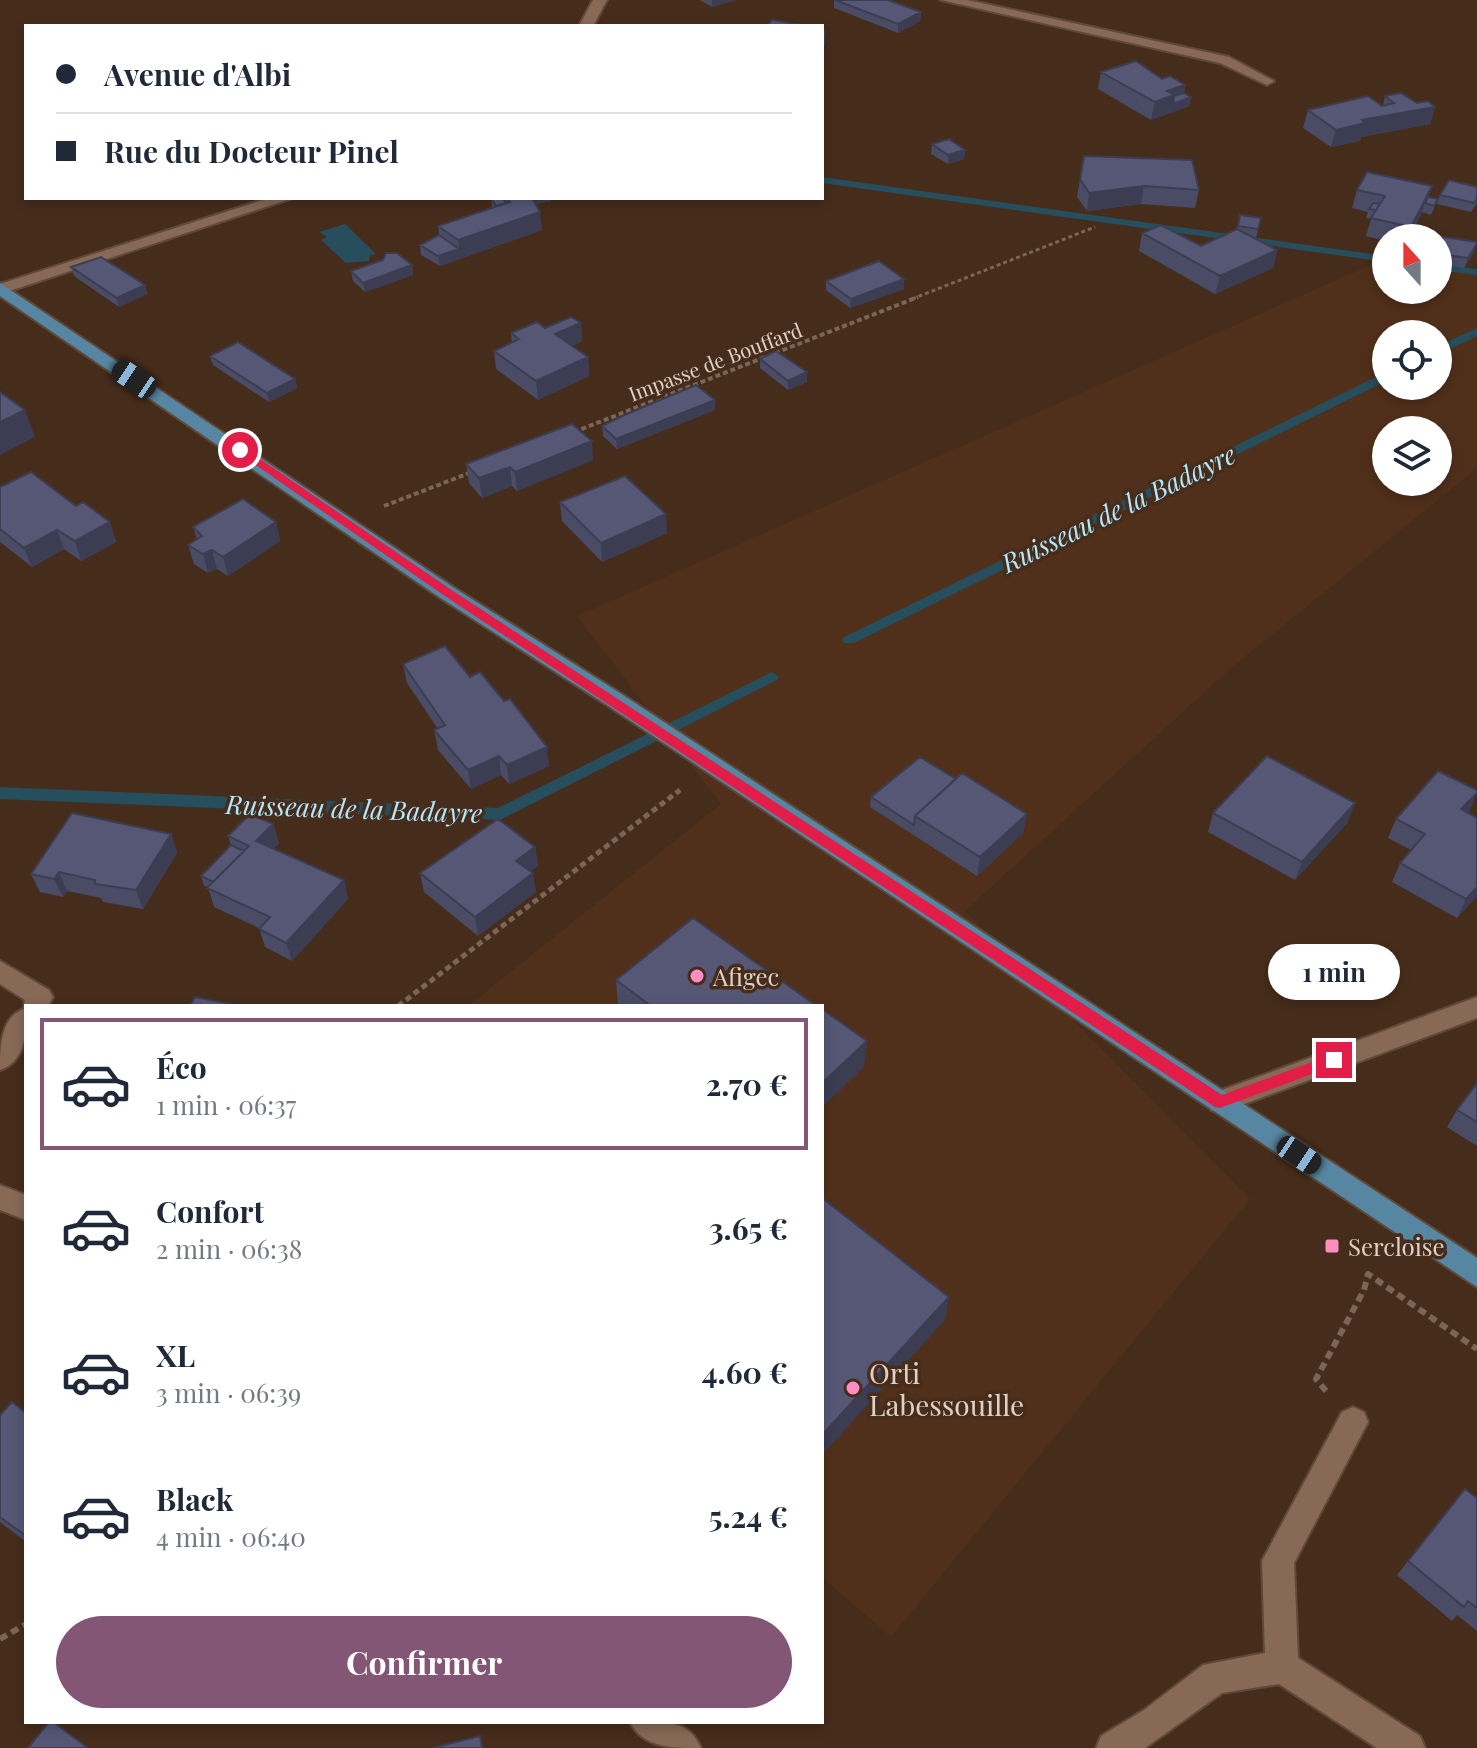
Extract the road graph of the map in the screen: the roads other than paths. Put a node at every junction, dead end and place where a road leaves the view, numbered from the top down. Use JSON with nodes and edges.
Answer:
{"nodes":[{"id":1,"x":600,"y":0,"type":"edge"},
{"id":2,"x":948,"y":0,"type":"edge"},
{"id":3,"x":587,"y":24,"type":"edge"},
{"id":4,"x":1267,"y":81,"type":"dead end"},
{"id":5,"x":279,"y":200,"type":"edge"},
{"id":6,"x":1,"y":289,"type":"edge"},
{"id":7,"x":0,"y":971,"type":"edge"},
{"id":8,"x":36,"y":1004,"type":"edge"},
{"id":9,"x":1477,"y":1007,"type":"edge"},
{"id":10,"x":24,"y":1022,"type":"edge"},
{"id":11,"x":0,"y":1059,"type":"edge"},
{"id":12,"x":1220,"y":1102,"type":"junction"},
{"id":13,"x":0,"y":1197,"type":"edge"},
{"id":14,"x":24,"y":1207,"type":"edge"},
{"id":15,"x":1477,"y":1274,"type":"edge"},
{"id":16,"x":1353,"y":1422,"type":"road end"},
{"id":17,"x":1282,"y":1667,"type":"junction"},
{"id":18,"x":650,"y":1724,"type":"edge"},
{"id":19,"x":684,"y":1748,"type":"edge"},
{"id":20,"x":1113,"y":1748,"type":"edge"},
{"id":21,"x":1408,"y":1748,"type":"edge"}],
"edges":[{"from":1,"to":3,"type":"street"},
{"from":2,"to":4,"type":"street"},
{"from":5,"to":6,"type":"street"},
{"from":6,"to":12,"type":"main road"},
{"from":7,"to":8,"type":"street"},
{"from":9,"to":12,"type":"street"},
{"from":10,"to":11,"type":"street"},
{"from":12,"to":15,"type":"main road"},
{"from":13,"to":14,"type":"street"},
{"from":16,"to":17,"type":"street"},
{"from":17,"to":20,"type":"street"},
{"from":17,"to":21,"type":"street"},
{"from":18,"to":19,"type":"street"}]}
